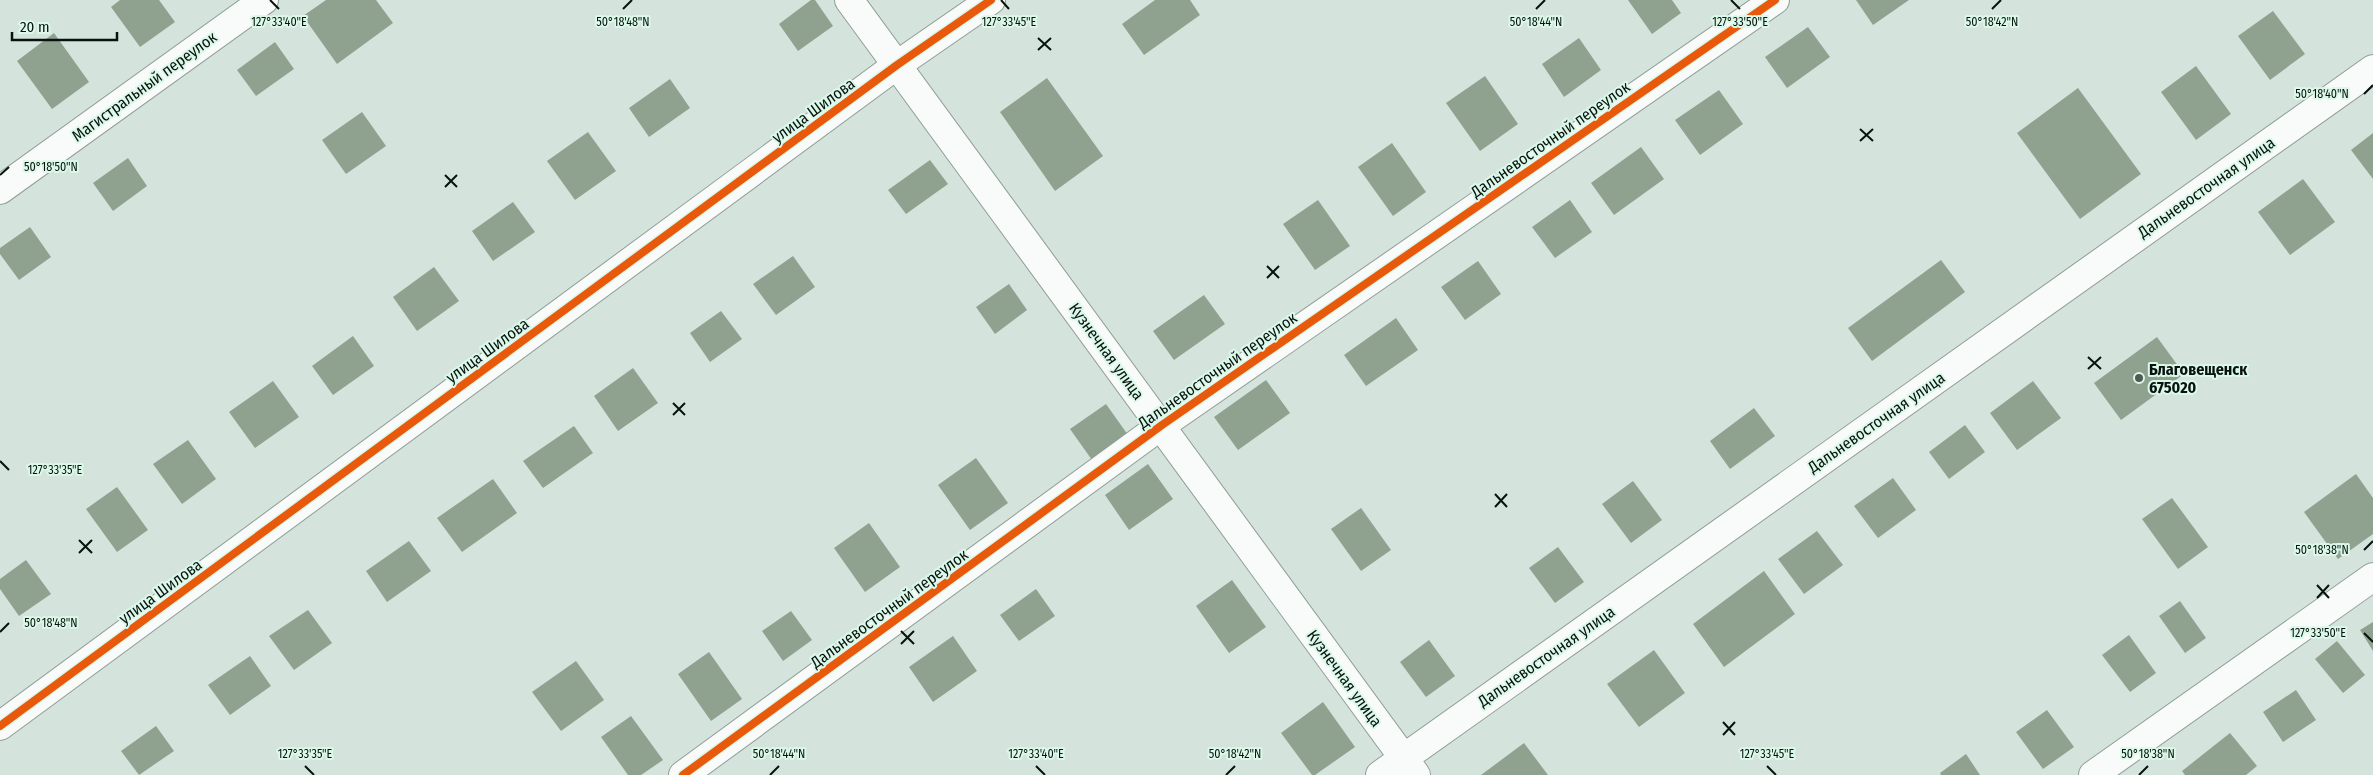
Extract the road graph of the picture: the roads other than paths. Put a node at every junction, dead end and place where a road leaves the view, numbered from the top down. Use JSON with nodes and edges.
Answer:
{"nodes":[{"id":1,"x":264,"y":0,"type":"edge"},
{"id":2,"x":849,"y":0,"type":"edge"},
{"id":3,"x":991,"y":0,"type":"edge"},
{"id":4,"x":1775,"y":0,"type":"edge"},
{"id":5,"x":897,"y":65,"type":"junction"},
{"id":6,"x":2373,"y":69,"type":"edge"},
{"id":7,"x":0,"y":190,"type":"edge"},
{"id":8,"x":1162,"y":425,"type":"junction"},
{"id":9,"x":2373,"y":577,"type":"edge"},
{"id":10,"x":0,"y":726,"type":"edge"},
{"id":11,"x":1410,"y":766,"type":"edge"},
{"id":12,"x":683,"y":775,"type":"edge"},
{"id":13,"x":1380,"y":775,"type":"edge"},
{"id":14,"x":2093,"y":775,"type":"edge"}],
"edges":[{"from":1,"to":7,"type":"street","name":"Магистральный переулок"},
{"from":2,"to":5,"type":"street","name":"Кузнечная улица"},
{"from":3,"to":5,"type":"street","name":"улица Шилова"},
{"from":4,"to":8,"type":"street","name":"Дальневосточный переулок"},
{"from":5,"to":8,"type":"street","name":"Кузнечная улица"},
{"from":5,"to":10,"type":"street","name":"улица Шилова"},
{"from":6,"to":11,"type":"street","name":"Дальневосточная улица"},
{"from":8,"to":11,"type":"street","name":"Кузнечная улица"},
{"from":8,"to":12,"type":"street","name":"Дальневосточный переулок"},
{"from":9,"to":14,"type":"street"},
{"from":11,"to":13,"type":"street","name":"Дальневосточная улица"}]}
